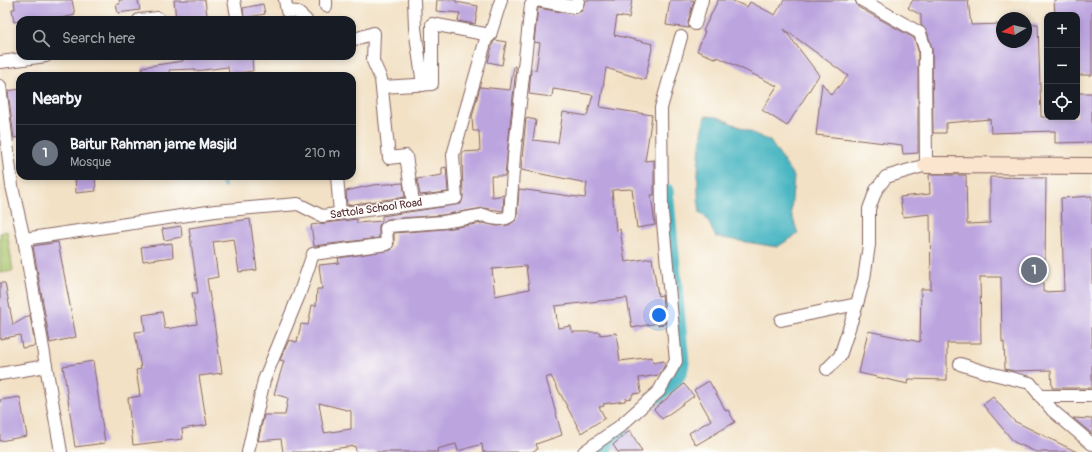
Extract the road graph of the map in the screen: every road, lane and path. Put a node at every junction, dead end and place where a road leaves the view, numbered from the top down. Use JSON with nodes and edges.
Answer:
{"nodes":[{"id":1,"x":234,"y":0,"type":"edge"},
{"id":2,"x":285,"y":0,"type":"edge"},
{"id":3,"x":414,"y":0,"type":"edge"},
{"id":4,"x":501,"y":0,"type":"edge"},
{"id":5,"x":536,"y":0,"type":"edge"},
{"id":6,"x":578,"y":0,"type":"edge"},
{"id":7,"x":702,"y":0,"type":"edge"},
{"id":8,"x":862,"y":0,"type":"edge"},
{"id":9,"x":237,"y":16,"type":"dead end"},
{"id":10,"x":302,"y":16,"type":"edge"},
{"id":11,"x":695,"y":24,"type":"dead end"},
{"id":12,"x":490,"y":35,"type":"junction"},
{"id":13,"x":682,"y":37,"type":"dead end"},
{"id":14,"x":356,"y":39,"type":"edge"},
{"id":15,"x":16,"y":59,"type":"edge"},
{"id":16,"x":0,"y":61,"type":"edge"},
{"id":17,"x":423,"y":85,"type":"junction"},
{"id":18,"x":0,"y":86,"type":"edge"},
{"id":19,"x":382,"y":87,"type":"junction"},
{"id":20,"x":926,"y":165,"type":"junction"},
{"id":21,"x":1092,"y":166,"type":"edge"},
{"id":22,"x":337,"y":180,"type":"edge"},
{"id":23,"x":6,"y":187,"type":"edge"},
{"id":24,"x":412,"y":202,"type":"junction"},
{"id":25,"x":340,"y":213,"type":"junction"},
{"id":26,"x":24,"y":239,"type":"junction"},
{"id":27,"x":857,"y":304,"type":"junction"},
{"id":28,"x":781,"y":320,"type":"dead end"},
{"id":29,"x":960,"y":364,"type":"dead end"},
{"id":30,"x":46,"y":366,"type":"junction"},
{"id":31,"x":826,"y":369,"type":"dead end"},
{"id":32,"x":0,"y":374,"type":"edge"},
{"id":33,"x":1040,"y":396,"type":"junction"},
{"id":34,"x":1092,"y":396,"type":"edge"},
{"id":35,"x":1092,"y":444,"type":"edge"},
{"id":36,"x":61,"y":452,"type":"edge"},
{"id":37,"x":248,"y":452,"type":"edge"},
{"id":38,"x":584,"y":452,"type":"edge"}],
"edges":[{"from":1,"to":9,"type":"street"},
{"from":2,"to":10,"type":"street"},
{"from":3,"to":17,"type":"street"},
{"from":4,"to":12,"type":"street","name":"Sattola School Road"},
{"from":5,"to":6,"type":"street"},
{"from":5,"to":37,"type":"street"},
{"from":7,"to":11,"type":"street"},
{"from":8,"to":20,"type":"street"},
{"from":12,"to":17,"type":"street"},
{"from":12,"to":24,"type":"street","name":"Sattola School Road"},
{"from":13,"to":38,"type":"street"},
{"from":14,"to":19,"type":"street"},
{"from":15,"to":16,"type":"street"},
{"from":17,"to":19,"type":"street"},
{"from":18,"to":23,"type":"street"},
{"from":19,"to":24,"type":"street"},
{"from":20,"to":21,"type":"street"},
{"from":20,"to":27,"type":"street"},
{"from":22,"to":25,"type":"street"},
{"from":23,"to":26,"type":"street"},
{"from":24,"to":25,"type":"street","name":"Sattola School Road"},
{"from":25,"to":26,"type":"street","name":"Sattola School Road"},
{"from":26,"to":30,"type":"street"},
{"from":27,"to":28,"type":"street"},
{"from":27,"to":31,"type":"street"},
{"from":29,"to":33,"type":"street"},
{"from":30,"to":32,"type":"street"},
{"from":30,"to":36,"type":"street"},
{"from":33,"to":34,"type":"street"},
{"from":33,"to":35,"type":"street"}]}
